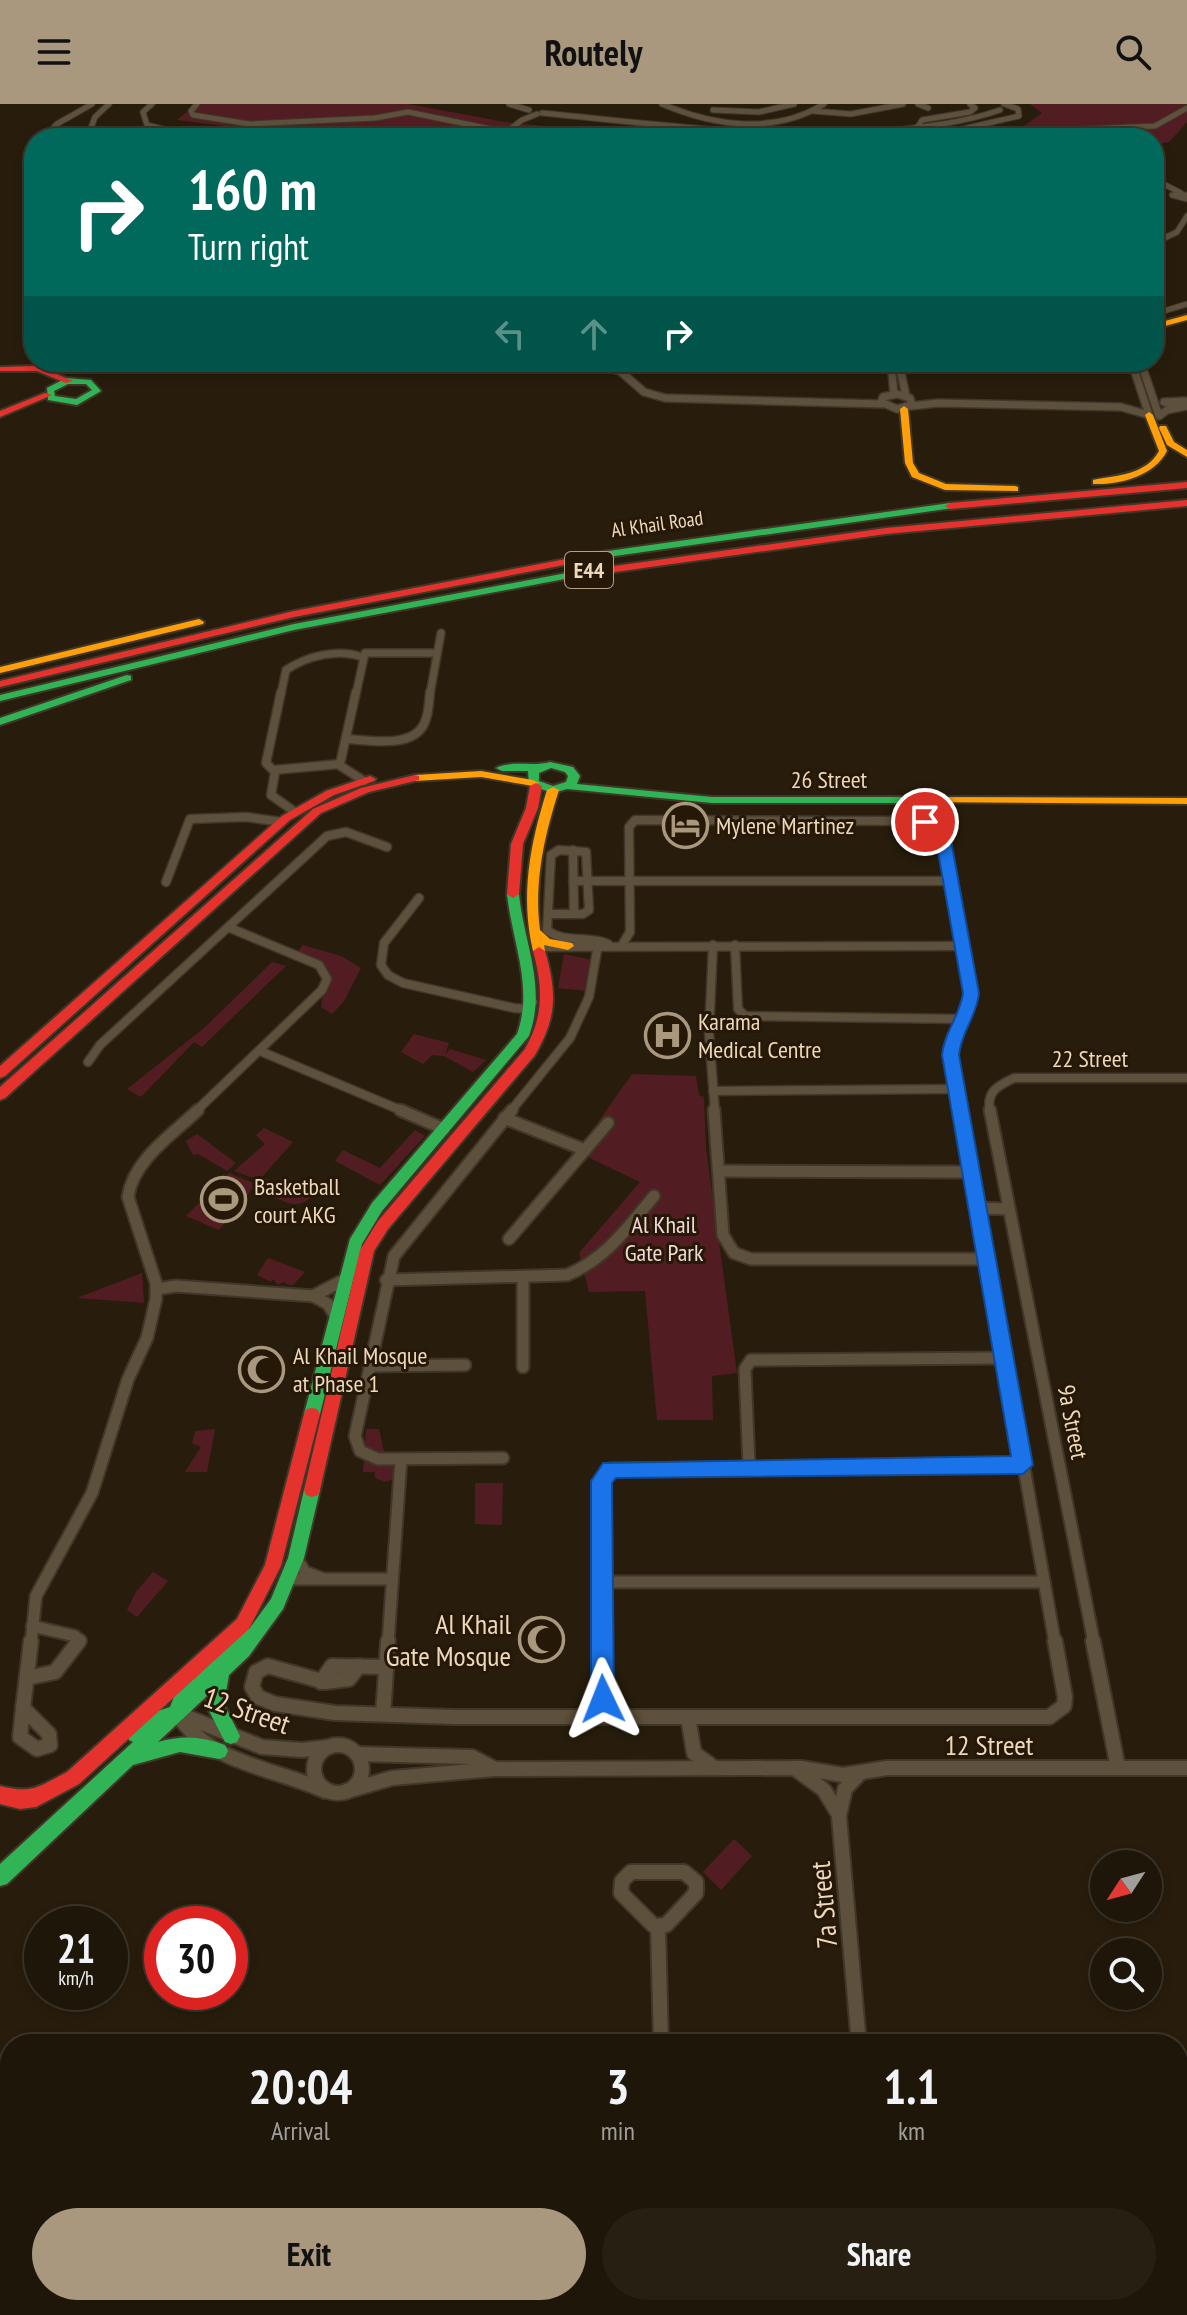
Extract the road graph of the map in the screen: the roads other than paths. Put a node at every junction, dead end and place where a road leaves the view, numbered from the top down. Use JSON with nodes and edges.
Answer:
{"nodes":[{"id":1,"x":92,"y":104,"type":"edge"},
{"id":2,"x":109,"y":104,"type":"edge"},
{"id":3,"x":152,"y":104,"type":"edge"},
{"id":4,"x":197,"y":104,"type":"edge"},
{"id":5,"x":509,"y":104,"type":"edge"},
{"id":6,"x":662,"y":104,"type":"edge"},
{"id":7,"x":794,"y":104,"type":"edge"},
{"id":8,"x":824,"y":104,"type":"edge"},
{"id":9,"x":909,"y":104,"type":"edge"},
{"id":10,"x":918,"y":104,"type":"edge"},
{"id":11,"x":970,"y":104,"type":"edge"},
{"id":12,"x":899,"y":105,"type":"edge"},
{"id":13,"x":1002,"y":107,"type":"edge"},
{"id":14,"x":928,"y":108,"type":"dead end"},
{"id":15,"x":1187,"y":108,"type":"edge"},
{"id":16,"x":713,"y":110,"type":"dead end"},
{"id":17,"x":537,"y":111,"type":"junction"},
{"id":18,"x":813,"y":111,"type":"junction"},
{"id":19,"x":53,"y":128,"type":"edge"},
{"id":20,"x":91,"y":128,"type":"edge"},
{"id":21,"x":154,"y":128,"type":"edge"},
{"id":22,"x":486,"y":128,"type":"tunnel mouth"},
{"id":23,"x":513,"y":128,"type":"edge"},
{"id":24,"x":707,"y":128,"type":"edge"},
{"id":25,"x":917,"y":128,"type":"joint"},
{"id":26,"x":967,"y":128,"type":"edge"},
{"id":27,"x":1089,"y":128,"type":"edge"},
{"id":28,"x":1164,"y":186,"type":"edge"},
{"id":29,"x":1183,"y":201,"type":"edge"},
{"id":30,"x":1164,"y":238,"type":"edge"},
{"id":31,"x":1187,"y":306,"type":"edge"},
{"id":32,"x":1187,"y":317,"type":"edge"},
{"id":33,"x":1164,"y":318,"type":"edge"},
{"id":34,"x":1164,"y":321,"type":"edge"},
{"id":35,"x":24,"y":369,"type":"edge"},
{"id":36,"x":0,"y":370,"type":"edge"},
{"id":37,"x":41,"y":372,"type":"edge"},
{"id":38,"x":621,"y":372,"type":"edge"},
{"id":39,"x":892,"y":372,"type":"edge"},
{"id":40,"x":900,"y":372,"type":"edge"},
{"id":41,"x":1135,"y":372,"type":"edge"},
{"id":42,"x":1144,"y":372,"type":"edge"},
{"id":43,"x":1149,"y":388,"type":"junction"},
{"id":44,"x":894,"y":394,"type":"junction"},
{"id":45,"x":1144,"y":400,"type":"junction"},
{"id":46,"x":908,"y":402,"type":"junction"},
{"id":47,"x":1187,"y":403,"type":"edge"},
{"id":48,"x":882,"y":404,"type":"junction"},
{"id":49,"x":1121,"y":407,"type":"junction"},
{"id":50,"x":0,"y":414,"type":"edge"},
{"id":51,"x":1154,"y":416,"type":"junction"},
{"id":52,"x":1187,"y":454,"type":"edge"},
{"id":53,"x":1187,"y":475,"type":"edge"},
{"id":54,"x":1096,"y":482,"type":"junction"},
{"id":55,"x":1187,"y":485,"type":"edge"},
{"id":56,"x":1018,"y":489,"type":"junction"},
{"id":57,"x":1187,"y":503,"type":"edge"},
{"id":58,"x":740,"y":532,"type":"junction"},
{"id":59,"x":483,"y":588,"type":"junction"},
{"id":60,"x":356,"y":599,"type":"junction"},
{"id":61,"x":441,"y":633,"type":"dead end"},
{"id":62,"x":437,"y":653,"type":"junction"},
{"id":63,"x":362,"y":657,"type":"junction"},
{"id":64,"x":0,"y":668,"type":"edge"},
{"id":65,"x":127,"y":678,"type":"junction"},
{"id":66,"x":0,"y":684,"type":"edge"},
{"id":67,"x":71,"y":691,"type":"junction"},
{"id":68,"x":0,"y":698,"type":"edge"},
{"id":69,"x":0,"y":710,"type":"edge"},
{"id":70,"x":0,"y":719,"type":"edge"},
{"id":71,"x":346,"y":739,"type":"junction"},
{"id":72,"x":339,"y":765,"type":"junction"},
{"id":73,"x":537,"y":768,"type":"junction"},
{"id":74,"x":274,"y":770,"type":"junction"},
{"id":75,"x":364,"y":781,"type":"junction"},
{"id":76,"x":571,"y":781,"type":"junction"},
{"id":77,"x":534,"y":785,"type":"junction"},
{"id":78,"x":553,"y":790,"type":"junction"},
{"id":79,"x":1187,"y":792,"type":"edge"},
{"id":80,"x":787,"y":796,"type":"junction"},
{"id":81,"x":664,"y":797,"type":"junction"},
{"id":82,"x":1187,"y":801,"type":"edge"},
{"id":83,"x":295,"y":812,"type":"junction"},
{"id":84,"x":544,"y":818,"type":"junction"},
{"id":85,"x":264,"y":827,"type":"junction"},
{"id":86,"x":387,"y":847,"type":"dead end"},
{"id":87,"x":573,"y":850,"type":"junction"},
{"id":88,"x":630,"y":880,"type":"junction"},
{"id":89,"x":573,"y":881,"type":"junction"},
{"id":90,"x":589,"y":881,"type":"junction"},
{"id":91,"x":951,"y":881,"type":"junction"},
{"id":92,"x":166,"y":882,"type":"dead end"},
{"id":93,"x":419,"y":898,"type":"dead end"},
{"id":94,"x":549,"y":914,"type":"junction"},
{"id":95,"x":574,"y":914,"type":"junction"},
{"id":96,"x":230,"y":928,"type":"junction"},
{"id":97,"x":530,"y":940,"type":"junction"},
{"id":98,"x":604,"y":945,"type":"junction"},
{"id":99,"x":622,"y":945,"type":"junction"},
{"id":100,"x":713,"y":945,"type":"junction"},
{"id":101,"x":735,"y":945,"type":"junction"},
{"id":102,"x":568,"y":946,"type":"junction"},
{"id":103,"x":962,"y":946,"type":"junction"},
{"id":104,"x":544,"y":967,"type":"junction"},
{"id":105,"x":536,"y":997,"type":"junction"},
{"id":106,"x":514,"y":1008,"type":"junction"},
{"id":107,"x":962,"y":1019,"type":"junction"},
{"id":108,"x":530,"y":1025,"type":"junction"},
{"id":109,"x":260,"y":1051,"type":"junction"},
{"id":110,"x":88,"y":1062,"type":"dead end"},
{"id":111,"x":0,"y":1073,"type":"edge"},
{"id":112,"x":1187,"y":1078,"type":"edge"},
{"id":113,"x":995,"y":1087,"type":"joint"},
{"id":114,"x":955,"y":1089,"type":"junction"},
{"id":115,"x":713,"y":1091,"type":"junction"},
{"id":116,"x":0,"y":1095,"type":"edge"},
{"id":117,"x":504,"y":1118,"type":"junction"},
{"id":118,"x":608,"y":1123,"type":"dead end"},
{"id":119,"x":440,"y":1134,"type":"junction"},
{"id":120,"x":585,"y":1150,"type":"junction"},
{"id":121,"x":433,"y":1166,"type":"junction"},
{"id":122,"x":719,"y":1171,"type":"junction"},
{"id":123,"x":970,"y":1172,"type":"junction"},
{"id":124,"x":654,"y":1196,"type":"dead end"},
{"id":125,"x":977,"y":1208,"type":"junction"},
{"id":126,"x":1009,"y":1209,"type":"junction"},
{"id":127,"x":509,"y":1239,"type":"dead end"},
{"id":128,"x":986,"y":1259,"type":"junction"},
{"id":129,"x":523,"y":1278,"type":"junction"},
{"id":130,"x":344,"y":1280,"type":"junction"},
{"id":131,"x":386,"y":1280,"type":"junction"},
{"id":132,"x":157,"y":1289,"type":"junction"},
{"id":133,"x":313,"y":1296,"type":"junction"},
{"id":134,"x":336,"y":1317,"type":"junction"},
{"id":135,"x":1003,"y":1358,"type":"junction"},
{"id":136,"x":465,"y":1365,"type":"dead end"},
{"id":137,"x":369,"y":1366,"type":"junction"},
{"id":138,"x":523,"y":1367,"type":"dead end"},
{"id":139,"x":503,"y":1458,"type":"dead end"},
{"id":140,"x":401,"y":1459,"type":"junction"},
{"id":141,"x":1023,"y":1465,"type":"junction"},
{"id":142,"x":749,"y":1466,"type":"junction"},
{"id":143,"x":280,"y":1538,"type":"junction"},
{"id":144,"x":296,"y":1558,"type":"junction"},
{"id":145,"x":289,"y":1579,"type":"junction"},
{"id":146,"x":323,"y":1579,"type":"junction"},
{"id":147,"x":392,"y":1579,"type":"junction"},
{"id":148,"x":600,"y":1582,"type":"junction"},
{"id":149,"x":1044,"y":1582,"type":"junction"},
{"id":150,"x":243,"y":1624,"type":"junction"},
{"id":151,"x":32,"y":1626,"type":"junction"},
{"id":152,"x":386,"y":1667,"type":"junction"},
{"id":153,"x":221,"y":1673,"type":"junction"},
{"id":154,"x":27,"y":1678,"type":"junction"},
{"id":155,"x":23,"y":1708,"type":"dead end"},
{"id":156,"x":177,"y":1713,"type":"junction"},
{"id":157,"x":383,"y":1714,"type":"junction"},
{"id":158,"x":604,"y":1717,"type":"junction"},
{"id":159,"x":688,"y":1717,"type":"junction"},
{"id":160,"x":231,"y":1736,"type":"junction"},
{"id":161,"x":329,"y":1747,"type":"junction"},
{"id":162,"x":219,"y":1751,"type":"junction"},
{"id":163,"x":359,"y":1754,"type":"junction"},
{"id":164,"x":118,"y":1768,"type":"junction"},
{"id":165,"x":792,"y":1768,"type":"junction"},
{"id":166,"x":1118,"y":1768,"type":"junction"},
{"id":167,"x":1187,"y":1768,"type":"edge"},
{"id":168,"x":495,"y":1769,"type":"junction"},
{"id":169,"x":717,"y":1769,"type":"junction"},
{"id":170,"x":864,"y":1771,"type":"junction"},
{"id":171,"x":325,"y":1791,"type":"junction"},
{"id":172,"x":347,"y":1791,"type":"junction"},
{"id":173,"x":0,"y":1795,"type":"edge"},
{"id":174,"x":29,"y":1800,"type":"junction"},
{"id":175,"x":839,"y":1816,"type":"junction"},
{"id":176,"x":0,"y":1877,"type":"edge"},
{"id":177,"x":658,"y":1927,"type":"junction"},
{"id":178,"x":661,"y":2034,"type":"edge"},
{"id":179,"x":858,"y":2034,"type":"edge"}],
"edges":[{"from":1,"to":19,"type":"street"},
{"from":2,"to":20,"type":"street"},
{"from":3,"to":21,"type":"street"},
{"from":4,"to":22,"type":"street"},
{"from":5,"to":17,"type":"street"},
{"from":6,"to":18,"type":"street"},
{"from":7,"to":16,"type":"street"},
{"from":8,"to":18,"type":"street"},
{"from":9,"to":12,"type":"street"},
{"from":10,"to":14,"type":"street"},
{"from":11,"to":25,"type":"street"},
{"from":12,"to":18,"type":"street"},
{"from":13,"to":25,"type":"street"},
{"from":13,"to":26,"type":"street"},
{"from":15,"to":27,"type":"street"},
{"from":17,"to":23,"type":"street"},
{"from":17,"to":24,"type":"street"},
{"from":28,"to":29,"type":"street"},
{"from":29,"to":30,"type":"street"},
{"from":31,"to":33,"type":"main road"},
{"from":32,"to":34,"type":"main road"},
{"from":35,"to":36,"type":"main road"},
{"from":37,"to":50,"type":"main road"},
{"from":38,"to":48,"type":"street"},
{"from":39,"to":44,"type":"street"},
{"from":40,"to":46,"type":"street"},
{"from":41,"to":45,"type":"street"},
{"from":42,"to":43,"type":"street"},
{"from":43,"to":47,"type":"street"},
{"from":43,"to":51,"type":"street"},
{"from":44,"to":46,"type":"street"},
{"from":44,"to":48,"type":"street"},
{"from":45,"to":49,"type":"street"},
{"from":45,"to":51,"type":"street"},
{"from":46,"to":48,"type":"street"},
{"from":46,"to":49,"type":"street"},
{"from":46,"to":56,"type":"main road"},
{"from":47,"to":51,"type":"street"},
{"from":49,"to":51,"type":"street"},
{"from":51,"to":52,"type":"main road"},
{"from":51,"to":54,"type":"main road"},
{"from":53,"to":54,"type":"main road"},
{"from":54,"to":56,"type":"main road"},
{"from":55,"to":58,"type":"main road","name":"Al Khail Road","number":"E44"},
{"from":56,"to":58,"type":"main road"},
{"from":57,"to":59,"type":"main road","name":"Al Khail Road","number":"E44"},
{"from":58,"to":60,"type":"main road","name":"Al Khail Road","number":"E44"},
{"from":59,"to":65,"type":"main road"},
{"from":59,"to":68,"type":"main road","name":"Al Khail Road","number":"E44"},
{"from":60,"to":64,"type":"main road"},
{"from":60,"to":66,"type":"main road","name":"Al Khail Road","number":"E44"},
{"from":61,"to":62,"type":"street"},
{"from":62,"to":63,"type":"street"},
{"from":62,"to":71,"type":"street"},
{"from":63,"to":71,"type":"street"},
{"from":63,"to":74,"type":"street"},
{"from":65,"to":67,"type":"main road"},
{"from":65,"to":70,"type":"main road"},
{"from":67,"to":69,"type":"main road"},
{"from":67,"to":70,"type":"main road"},
{"from":71,"to":72,"type":"street"},
{"from":72,"to":74,"type":"street"},
{"from":72,"to":75,"type":"street"},
{"from":73,"to":75,"type":"main road"},
{"from":73,"to":76,"type":"main road"},
{"from":73,"to":77,"type":"main road"},
{"from":74,"to":83,"type":"street"},
{"from":75,"to":83,"type":"main road"},
{"from":76,"to":78,"type":"main road"},
{"from":76,"to":80,"type":"main road","name":"26 Street"},
{"from":76,"to":81,"type":"main road","name":"26 Street"},
{"from":77,"to":78,"type":"main road"},
{"from":77,"to":97,"type":"main road"},
{"from":77,"to":116,"type":"main road"},
{"from":78,"to":84,"type":"main road"},
{"from":79,"to":80,"type":"main road","name":"26 Street"},
{"from":80,"to":81,"type":"main road","name":"26 Street"},
{"from":80,"to":82,"type":"main road","name":"26 Street"},
{"from":81,"to":84,"type":"main road"},
{"from":83,"to":85,"type":"main road"},
{"from":84,"to":97,"type":"main road"},
{"from":85,"to":92,"type":"street"},
{"from":85,"to":111,"type":"main road"},
{"from":86,"to":96,"type":"street"},
{"from":87,"to":89,"type":"street"},
{"from":87,"to":90,"type":"street"},
{"from":87,"to":94,"type":"street"},
{"from":88,"to":90,"type":"street"},
{"from":88,"to":91,"type":"street"},
{"from":88,"to":91,"type":"street"},
{"from":88,"to":99,"type":"street"},
{"from":89,"to":90,"type":"street"},
{"from":89,"to":95,"type":"street"},
{"from":90,"to":95,"type":"street"},
{"from":91,"to":103,"type":"street"},
{"from":93,"to":106,"type":"street"},
{"from":94,"to":95,"type":"street"},
{"from":94,"to":98,"type":"street"},
{"from":96,"to":109,"type":"street"},
{"from":96,"to":110,"type":"street"},
{"from":97,"to":102,"type":"main road"},
{"from":97,"to":104,"type":"main road"},
{"from":97,"to":105,"type":"main road"},
{"from":98,"to":99,"type":"street"},
{"from":98,"to":102,"type":"street"},
{"from":98,"to":117,"type":"street"},
{"from":99,"to":100,"type":"street"},
{"from":100,"to":101,"type":"street"},
{"from":100,"to":115,"type":"street"},
{"from":101,"to":103,"type":"street"},
{"from":101,"to":107,"type":"street"},
{"from":102,"to":104,"type":"main road"},
{"from":103,"to":107,"type":"street"},
{"from":104,"to":121,"type":"main road"},
{"from":105,"to":106,"type":"street"},
{"from":105,"to":108,"type":"main road"},
{"from":106,"to":108,"type":"street"},
{"from":107,"to":114,"type":"street"},
{"from":108,"to":119,"type":"main road"},
{"from":109,"to":119,"type":"street"},
{"from":109,"to":132,"type":"street"},
{"from":112,"to":113,"type":"street","name":"22 Street"},
{"from":113,"to":126,"type":"street","name":"9a Street"},
{"from":114,"to":115,"type":"street"},
{"from":114,"to":123,"type":"street"},
{"from":115,"to":122,"type":"street"},
{"from":117,"to":120,"type":"street"},
{"from":117,"to":131,"type":"street"},
{"from":118,"to":120,"type":"street"},
{"from":119,"to":121,"type":"main road"},
{"from":119,"to":130,"type":"main road"},
{"from":120,"to":127,"type":"street"},
{"from":121,"to":144,"type":"main road"},
{"from":122,"to":123,"type":"street"},
{"from":122,"to":128,"type":"street"},
{"from":123,"to":125,"type":"street"},
{"from":124,"to":129,"type":"street"},
{"from":125,"to":126,"type":"street"},
{"from":125,"to":128,"type":"street"},
{"from":126,"to":166,"type":"street","name":"9a Street"},
{"from":128,"to":135,"type":"street"},
{"from":129,"to":131,"type":"street"},
{"from":129,"to":138,"type":"street"},
{"from":130,"to":133,"type":"street"},
{"from":130,"to":134,"type":"main road"},
{"from":131,"to":137,"type":"street"},
{"from":132,"to":133,"type":"street"},
{"from":132,"to":151,"type":"street"},
{"from":133,"to":134,"type":"street"},
{"from":134,"to":143,"type":"main road"},
{"from":135,"to":141,"type":"street"},
{"from":135,"to":142,"type":"street"},
{"from":136,"to":137,"type":"street"},
{"from":137,"to":140,"type":"street"},
{"from":139,"to":140,"type":"street"},
{"from":140,"to":147,"type":"street"},
{"from":141,"to":142,"type":"street"},
{"from":141,"to":149,"type":"street"},
{"from":142,"to":148,"type":"street"},
{"from":143,"to":145,"type":"main road"},
{"from":143,"to":150,"type":"main road"},
{"from":144,"to":145,"type":"main road"},
{"from":144,"to":146,"type":"street"},
{"from":145,"to":146,"type":"street"},
{"from":145,"to":153,"type":"main road"},
{"from":146,"to":147,"type":"street"},
{"from":147,"to":152,"type":"street"},
{"from":148,"to":149,"type":"street"},
{"from":148,"to":158,"type":"street"},
{"from":149,"to":159,"type":"street"},
{"from":150,"to":156,"type":"main road"},
{"from":150,"to":174,"type":"main road"},
{"from":151,"to":154,"type":"street"},
{"from":151,"to":154,"type":"street"},
{"from":152,"to":157,"type":"street"},
{"from":152,"to":157,"type":"street"},
{"from":153,"to":156,"type":"main road"},
{"from":153,"to":160,"type":"main road"},
{"from":154,"to":155,"type":"street"},
{"from":156,"to":160,"type":"street","name":"12 Street"},
{"from":156,"to":162,"type":"street","name":"12 Street"},
{"from":156,"to":164,"type":"main road"},
{"from":156,"to":174,"type":"main road"},
{"from":157,"to":158,"type":"street"},
{"from":158,"to":159,"type":"street"},
{"from":159,"to":169,"type":"street"},
{"from":160,"to":161,"type":"street","name":"12 Street"},
{"from":161,"to":163,"type":"street"},
{"from":161,"to":171,"type":"street"},
{"from":162,"to":164,"type":"main road"},
{"from":162,"to":171,"type":"street","name":"12 Street"},
{"from":163,"to":168,"type":"street","name":"12 Street"},
{"from":163,"to":172,"type":"street"},
{"from":164,"to":176,"type":"main road"},
{"from":165,"to":169,"type":"street","name":"12 Street"},
{"from":165,"to":170,"type":"street","name":"12 Street"},
{"from":165,"to":175,"type":"street"},
{"from":166,"to":167,"type":"street","name":"12 Street"},
{"from":166,"to":170,"type":"street","name":"12 Street"},
{"from":168,"to":169,"type":"street","name":"12 Street"},
{"from":168,"to":172,"type":"street","name":"12 Street"},
{"from":170,"to":175,"type":"street","name":"7a Street"},
{"from":171,"to":172,"type":"street"},
{"from":173,"to":174,"type":"main road"},
{"from":175,"to":179,"type":"street","name":"7a Street"},
{"from":177,"to":177,"type":"street"},
{"from":177,"to":178,"type":"street"}]}
